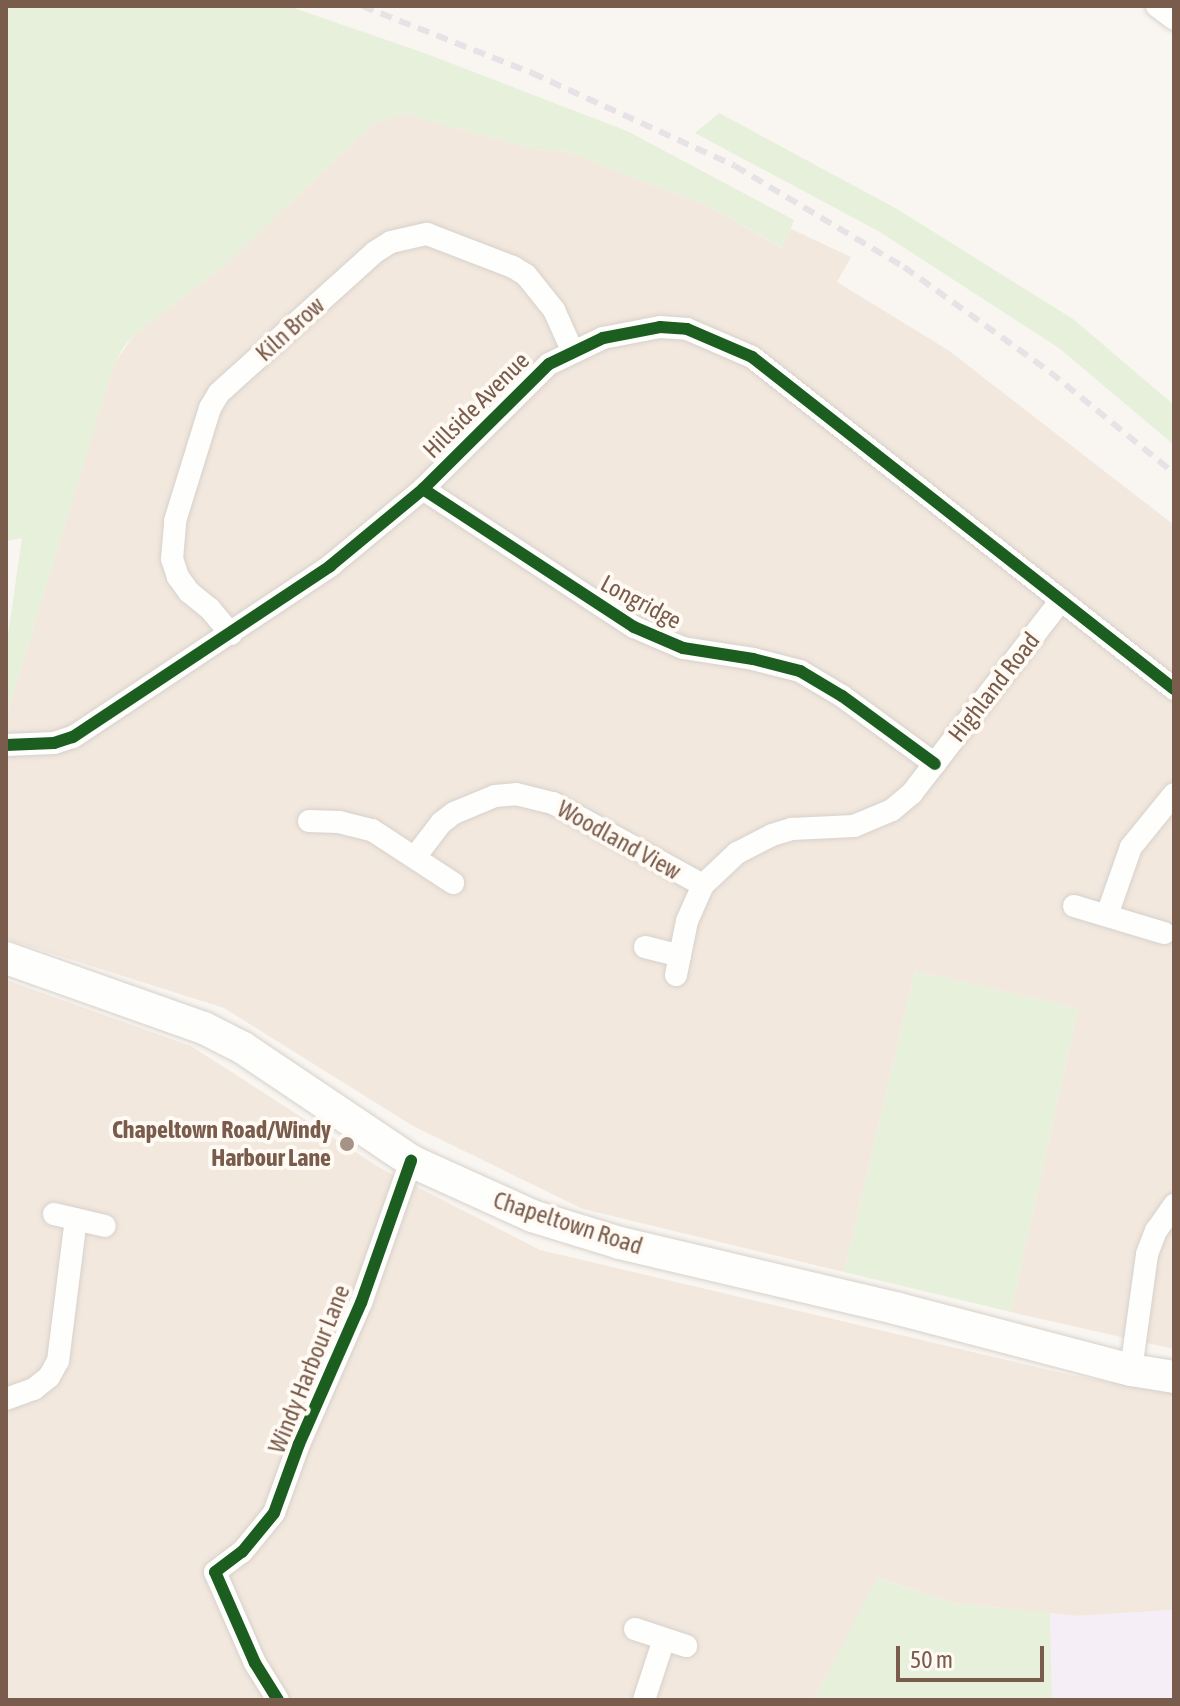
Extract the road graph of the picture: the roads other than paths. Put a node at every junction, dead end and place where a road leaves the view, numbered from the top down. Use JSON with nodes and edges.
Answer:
{"nodes":[{"id":1,"x":1157,"y":6,"type":"edge"},
{"id":2,"x":1174,"y":19,"type":"edge"},
{"id":3,"x":572,"y":350,"type":"junction"},
{"id":4,"x":423,"y":489,"type":"junction"},
{"id":5,"x":1061,"y":600,"type":"junction"},
{"id":6,"x":231,"y":634,"type":"junction"},
{"id":7,"x":1174,"y":689,"type":"edge"},
{"id":8,"x":6,"y":745,"type":"edge"},
{"id":9,"x":935,"y":764,"type":"junction"},
{"id":10,"x":1174,"y":794,"type":"edge"},
{"id":11,"x":309,"y":821,"type":"dead end"},
{"id":12,"x":415,"y":857,"type":"junction"},
{"id":13,"x":453,"y":883,"type":"dead end"},
{"id":14,"x":703,"y":885,"type":"junction"},
{"id":15,"x":1074,"y":906,"type":"dead end"},
{"id":16,"x":1107,"y":915,"type":"junction"},
{"id":17,"x":1164,"y":933,"type":"dead end"},
{"id":18,"x":645,"y":947,"type":"dead end"},
{"id":19,"x":6,"y":958,"type":"edge"},
{"id":20,"x":411,"y":1161,"type":"junction"},
{"id":21,"x":1174,"y":1205,"type":"edge"},
{"id":22,"x":105,"y":1226,"type":"dead end"},
{"id":23,"x":1131,"y":1370,"type":"junction"},
{"id":24,"x":1174,"y":1377,"type":"edge"},
{"id":25,"x":6,"y":1399,"type":"edge"},
{"id":26,"x":635,"y":1629,"type":"dead end"},
{"id":27,"x":664,"y":1639,"type":"junction"},
{"id":28,"x":686,"y":1646,"type":"dead end"},
{"id":29,"x":278,"y":1700,"type":"edge"},
{"id":30,"x":644,"y":1700,"type":"edge"}],
"edges":[{"from":1,"to":2,"type":"street"},
{"from":3,"to":4,"type":"street","name":"Hillside Avenue"},
{"from":3,"to":5,"type":"street","name":"Hillside Avenue"},
{"from":3,"to":6,"type":"street","name":"Kiln Brow"},
{"from":4,"to":6,"type":"street","name":"Hillside Avenue"},
{"from":4,"to":9,"type":"street","name":"Longridge"},
{"from":5,"to":7,"type":"street","name":"Hillside Avenue"},
{"from":5,"to":9,"type":"street","name":"Highland Road"},
{"from":6,"to":8,"type":"street","name":"Hillside Avenue"},
{"from":9,"to":14,"type":"street","name":"Highland Road"},
{"from":10,"to":16,"type":"street"},
{"from":11,"to":12,"type":"street"},
{"from":12,"to":13,"type":"street"},
{"from":12,"to":14,"type":"street","name":"Woodland View"},
{"from":14,"to":18,"type":"street","name":"Highland Road"},
{"from":15,"to":16,"type":"street"},
{"from":16,"to":17,"type":"street"},
{"from":19,"to":20,"type":"main road","name":"Chapeltown Road"},
{"from":20,"to":23,"type":"main road","name":"Chapeltown Road"},
{"from":20,"to":29,"type":"street","name":"Windy Harbour Lane"},
{"from":21,"to":23,"type":"street"},
{"from":22,"to":25,"type":"street"},
{"from":23,"to":24,"type":"main road","name":"Chapeltown Road"},
{"from":26,"to":27,"type":"street"},
{"from":27,"to":28,"type":"street"},
{"from":27,"to":30,"type":"street"}]}
